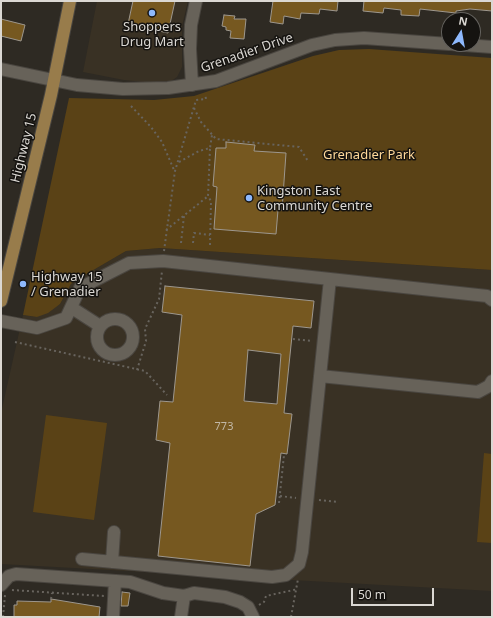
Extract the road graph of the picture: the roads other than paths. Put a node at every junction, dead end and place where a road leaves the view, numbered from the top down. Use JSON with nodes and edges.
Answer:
{"nodes":[{"id":1,"x":70,"y":1,"type":"edge"},
{"id":2,"x":196,"y":1,"type":"edge"},
{"id":3,"x":441,"y":43,"type":"edge"},
{"id":4,"x":481,"y":46,"type":"edge"},
{"id":5,"x":492,"y":47,"type":"edge"},
{"id":6,"x":1,"y":69,"type":"edge"},
{"id":7,"x":54,"y":81,"type":"junction"},
{"id":8,"x":192,"y":85,"type":"junction"},
{"id":9,"x":330,"y":278,"type":"junction"},
{"id":10,"x":492,"y":300,"type":"edge"},
{"id":11,"x":1,"y":301,"type":"edge"},
{"id":12,"x":72,"y":308,"type":"junction"},
{"id":13,"x":1,"y":321,"type":"edge"},
{"id":14,"x":100,"y":326,"type":"dead end"},
{"id":15,"x":320,"y":376,"type":"junction"},
{"id":16,"x":492,"y":381,"type":"edge"},
{"id":17,"x":114,"y":532,"type":"dead end"},
{"id":18,"x":82,"y":559,"type":"dead end"},
{"id":19,"x":112,"y":562,"type":"junction"},
{"id":20,"x":115,"y":581,"type":"junction"},
{"id":21,"x":1,"y":585,"type":"edge"},
{"id":22,"x":184,"y":596,"type":"junction"},
{"id":23,"x":254,"y":612,"type":"edge"},
{"id":24,"x":113,"y":617,"type":"edge"},
{"id":25,"x":181,"y":617,"type":"edge"}],
"edges":[{"from":1,"to":7,"type":"main road","name":"Highway 15"},
{"from":2,"to":8,"type":"street"},
{"from":3,"to":8,"type":"street","name":"Grenadier Drive"},
{"from":4,"to":5,"type":"street","name":"Grenadier Drive"},
{"from":6,"to":7,"type":"street","name":"Grenadier Drive"},
{"from":7,"to":8,"type":"street","name":"Grenadier Drive"},
{"from":7,"to":11,"type":"main road","name":"Highway 15"},
{"from":9,"to":10,"type":"street"},
{"from":9,"to":12,"type":"street"},
{"from":9,"to":15,"type":"street"},
{"from":12,"to":13,"type":"street"},
{"from":12,"to":14,"type":"street"},
{"from":15,"to":16,"type":"street"},
{"from":15,"to":19,"type":"street"},
{"from":17,"to":19,"type":"street"},
{"from":18,"to":19,"type":"street"},
{"from":20,"to":21,"type":"street"},
{"from":20,"to":22,"type":"street"},
{"from":20,"to":24,"type":"street"},
{"from":22,"to":23,"type":"street"},
{"from":22,"to":25,"type":"street"}]}
